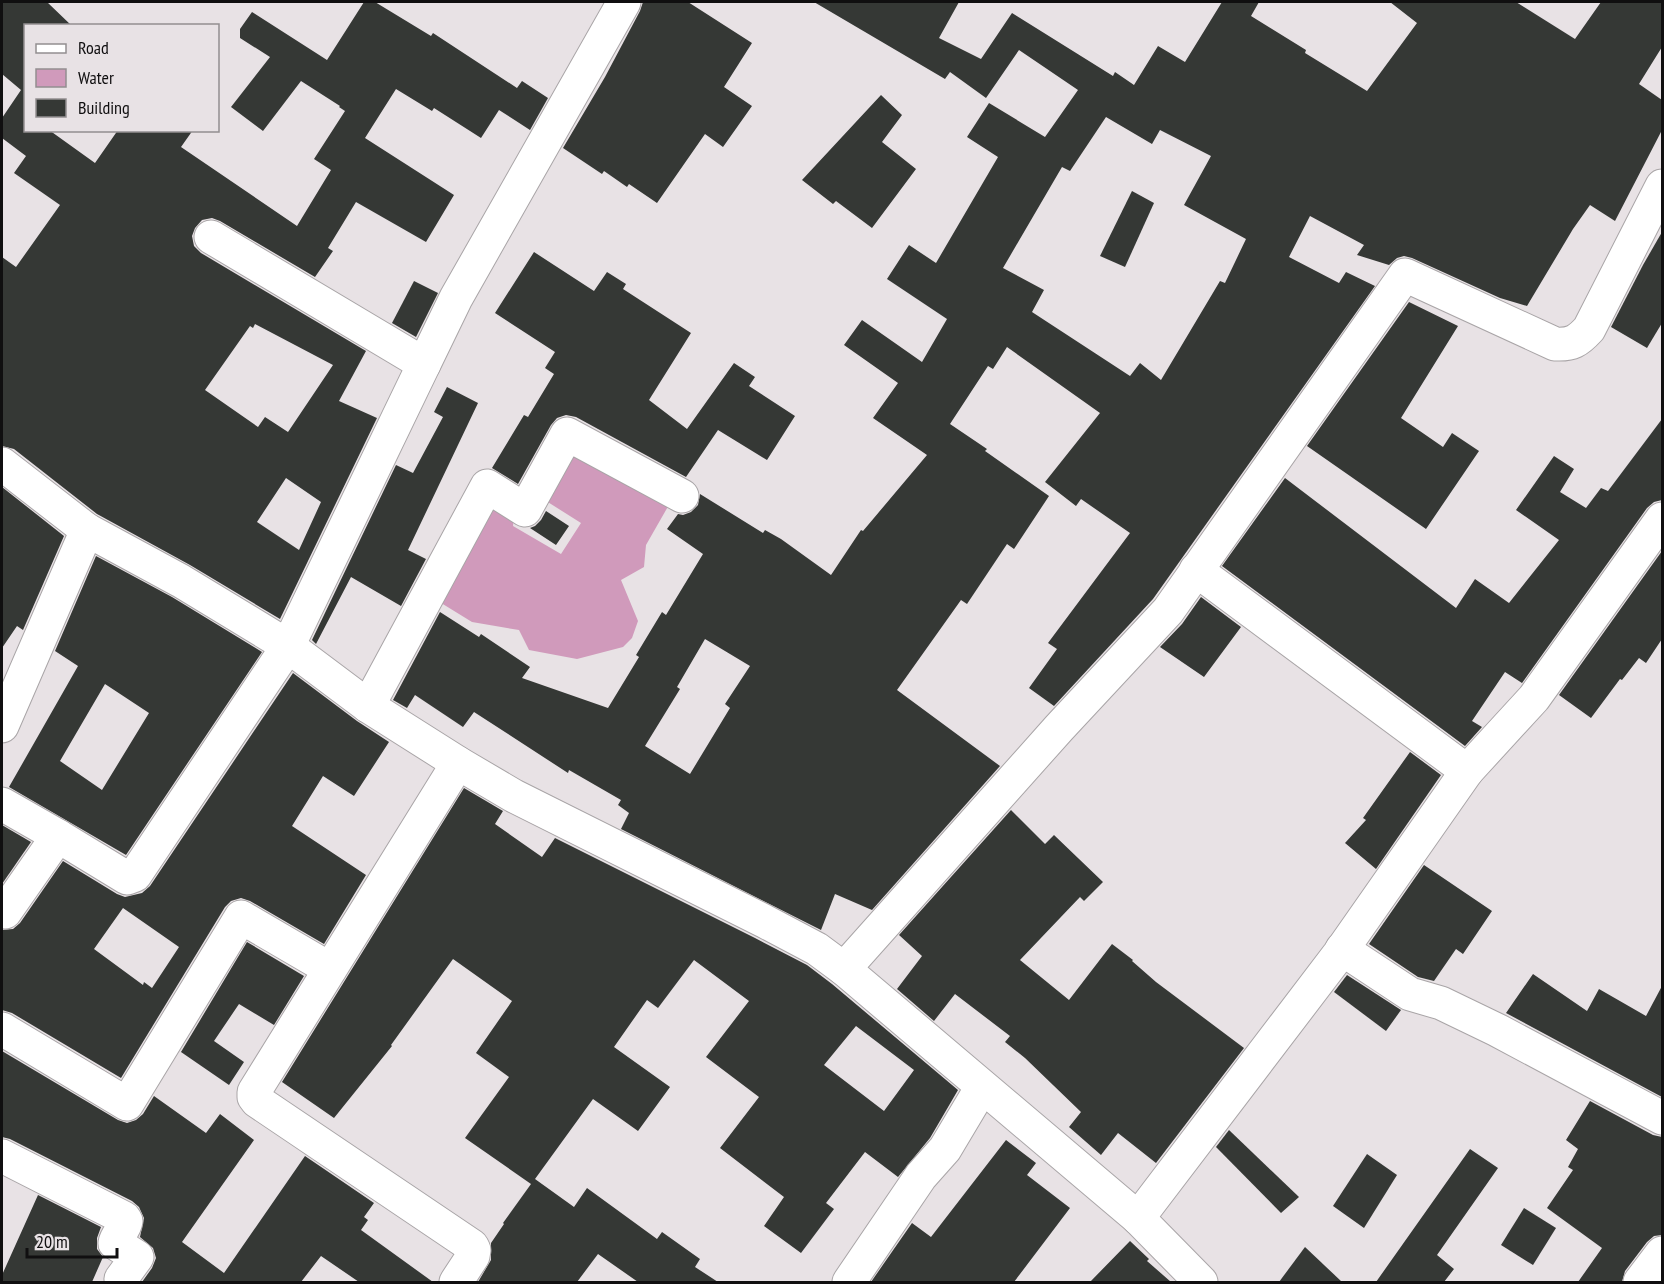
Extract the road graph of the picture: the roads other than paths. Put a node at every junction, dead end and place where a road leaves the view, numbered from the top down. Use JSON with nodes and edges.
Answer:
{"nodes":[{"id":1,"x":624,"y":2,"type":"edge"},
{"id":2,"x":1662,"y":186,"type":"edge"},
{"id":3,"x":211,"y":237,"type":"dead end"},
{"id":4,"x":424,"y":364,"type":"junction"},
{"id":5,"x":2,"y":464,"type":"edge"},
{"id":6,"x":682,"y":496,"type":"dead end"},
{"id":7,"x":1662,"y":519,"type":"edge"},
{"id":8,"x":87,"y":530,"type":"junction"},
{"id":9,"x":1196,"y":570,"type":"junction"},
{"id":10,"x":288,"y":646,"type":"junction"},
{"id":11,"x":368,"y":706,"type":"junction"},
{"id":12,"x":2,"y":726,"type":"edge"},
{"id":13,"x":458,"y":763,"type":"junction"},
{"id":14,"x":1467,"y":771,"type":"junction"},
{"id":15,"x":2,"y":804,"type":"edge"},
{"id":16,"x":58,"y":836,"type":"junction"},
{"id":17,"x":2,"y":909,"type":"edge"},
{"id":18,"x":1342,"y":949,"type":"junction"},
{"id":19,"x":330,"y":969,"type":"junction"},
{"id":20,"x":844,"y":969,"type":"junction"},
{"id":21,"x":2,"y":1029,"type":"edge"},
{"id":22,"x":982,"y":1087,"type":"junction"},
{"id":23,"x":1662,"y":1118,"type":"edge"},
{"id":24,"x":2,"y":1156,"type":"edge"},
{"id":25,"x":1138,"y":1218,"type":"junction"},
{"id":26,"x":1662,"y":1253,"type":"edge"},
{"id":27,"x":122,"y":1282,"type":"edge"},
{"id":28,"x":456,"y":1282,"type":"edge"},
{"id":29,"x":849,"y":1282,"type":"edge"},
{"id":30,"x":1201,"y":1282,"type":"edge"},
{"id":31,"x":1640,"y":1282,"type":"edge"}],
"edges":[{"from":1,"to":4,"type":"street"},
{"from":2,"to":9,"type":"street"},
{"from":3,"to":4,"type":"street"},
{"from":4,"to":10,"type":"street"},
{"from":5,"to":8,"type":"street"},
{"from":6,"to":11,"type":"street"},
{"from":7,"to":14,"type":"street"},
{"from":8,"to":10,"type":"street"},
{"from":8,"to":12,"type":"street"},
{"from":9,"to":14,"type":"street"},
{"from":9,"to":20,"type":"street"},
{"from":10,"to":11,"type":"street"},
{"from":10,"to":16,"type":"street"},
{"from":11,"to":13,"type":"street"},
{"from":13,"to":19,"type":"street"},
{"from":13,"to":20,"type":"street"},
{"from":14,"to":18,"type":"street"},
{"from":15,"to":16,"type":"street"},
{"from":16,"to":17,"type":"street"},
{"from":18,"to":23,"type":"street"},
{"from":18,"to":25,"type":"street"},
{"from":19,"to":21,"type":"street"},
{"from":19,"to":28,"type":"street"},
{"from":20,"to":22,"type":"street"},
{"from":22,"to":25,"type":"street"},
{"from":22,"to":29,"type":"street"},
{"from":24,"to":27,"type":"street"},
{"from":25,"to":30,"type":"street"},
{"from":26,"to":31,"type":"street"}]}
